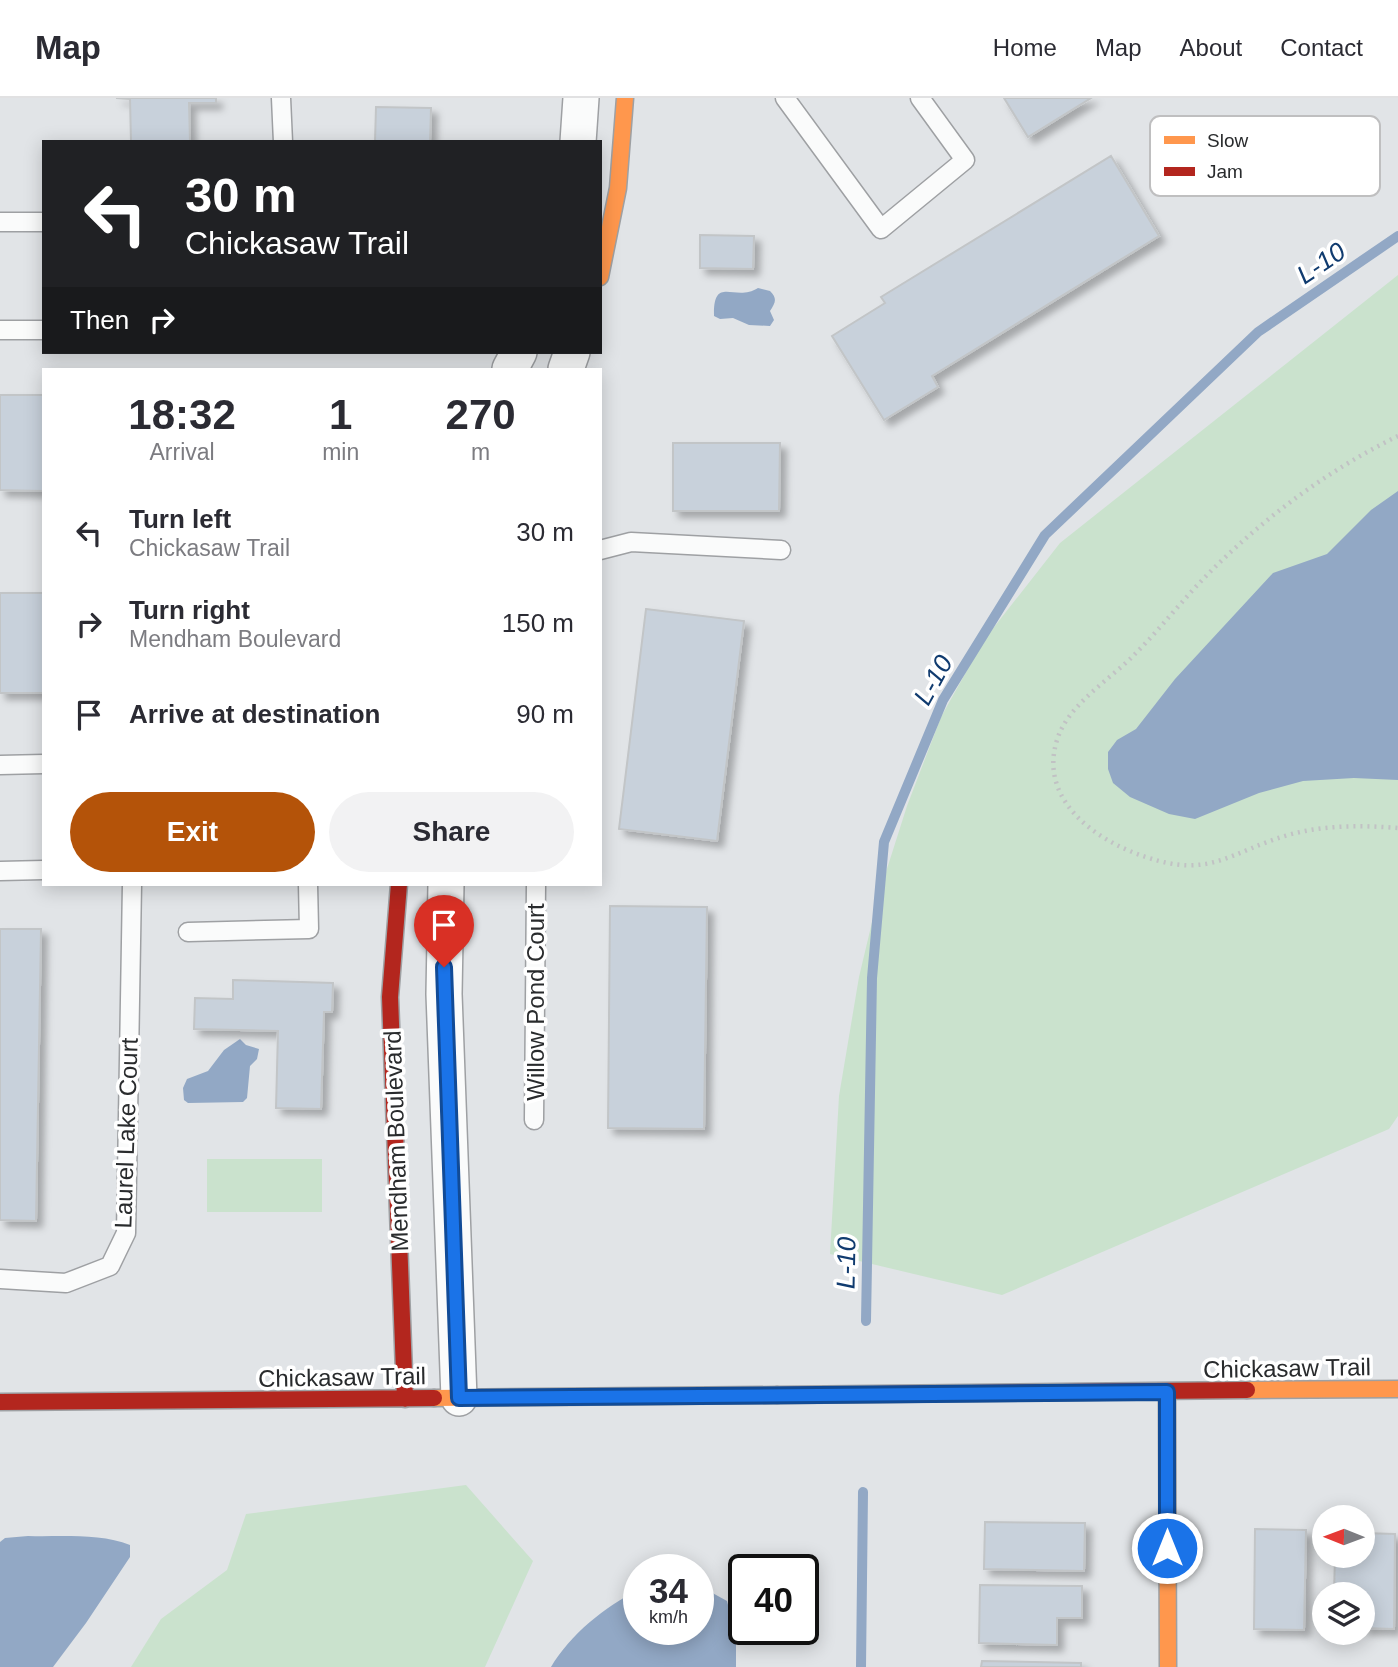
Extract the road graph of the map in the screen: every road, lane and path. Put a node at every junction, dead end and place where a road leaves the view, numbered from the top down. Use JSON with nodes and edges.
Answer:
{"nodes":[{"id":1,"x":281,"y":98,"type":"edge"},
{"id":2,"x":581,"y":98,"type":"edge"},
{"id":3,"x":625,"y":98,"type":"edge"},
{"id":4,"x":785,"y":98,"type":"edge"},
{"id":5,"x":920,"y":98,"type":"edge"},
{"id":6,"x":283,"y":140,"type":"edge"},
{"id":7,"x":578,"y":140,"type":"edge"},
{"id":8,"x":0,"y":222,"type":"edge"},
{"id":9,"x":42,"y":222,"type":"edge"},
{"id":10,"x":602,"y":270,"type":"edge"},
{"id":11,"x":0,"y":330,"type":"edge"},
{"id":12,"x":42,"y":330,"type":"edge"},
{"id":13,"x":1398,"y":436,"type":"edge"},
{"id":14,"x":602,"y":549,"type":"edge"},
{"id":15,"x":782,"y":550,"type":"dead end"},
{"id":16,"x":42,"y":764,"type":"edge"},
{"id":17,"x":0,"y":765,"type":"edge"},
{"id":18,"x":1398,"y":828,"type":"edge"},
{"id":19,"x":42,"y":870,"type":"edge"},
{"id":20,"x":0,"y":871,"type":"edge"},
{"id":21,"x":132,"y":886,"type":"edge"},
{"id":22,"x":308,"y":886,"type":"edge"},
{"id":23,"x":398,"y":886,"type":"edge"},
{"id":24,"x":446,"y":886,"type":"edge"},
{"id":25,"x":536,"y":886,"type":"edge"},
{"id":26,"x":188,"y":932,"type":"dead end"},
{"id":27,"x":534,"y":1120,"type":"dead end"},
{"id":28,"x":0,"y":1279,"type":"edge"},
{"id":29,"x":1398,"y":1389,"type":"edge"},
{"id":30,"x":1167,"y":1392,"type":"junction"},
{"id":31,"x":459,"y":1398,"type":"junction"},
{"id":32,"x":405,"y":1399,"type":"junction"},
{"id":33,"x":0,"y":1402,"type":"edge"},
{"id":34,"x":1168,"y":1667,"type":"edge"}],
"edges":[{"from":1,"to":6,"type":"lane"},
{"from":2,"to":7,"type":"street"},
{"from":3,"to":10,"type":"street"},
{"from":4,"to":5,"type":"lane"},
{"from":8,"to":9,"type":"lane"},
{"from":11,"to":12,"type":"lane"},
{"from":13,"to":18,"type":"path"},
{"from":14,"to":15,"type":"lane"},
{"from":16,"to":17,"type":"lane"},
{"from":19,"to":20,"type":"lane"},
{"from":21,"to":28,"type":"lane","name":"Laurel Lake Court"},
{"from":22,"to":26,"type":"lane"},
{"from":23,"to":32,"type":"street","name":"Mendham Boulevard"},
{"from":24,"to":31,"type":"street"},
{"from":25,"to":27,"type":"lane","name":"Willow Pond Court"},
{"from":29,"to":30,"type":"street","name":"Chickasaw Trail"},
{"from":30,"to":31,"type":"street","name":"Chickasaw Trail"},
{"from":30,"to":34,"type":"street"},
{"from":31,"to":32,"type":"street","name":"Chickasaw Trail"},
{"from":32,"to":33,"type":"street","name":"Chickasaw Trail"}]}
